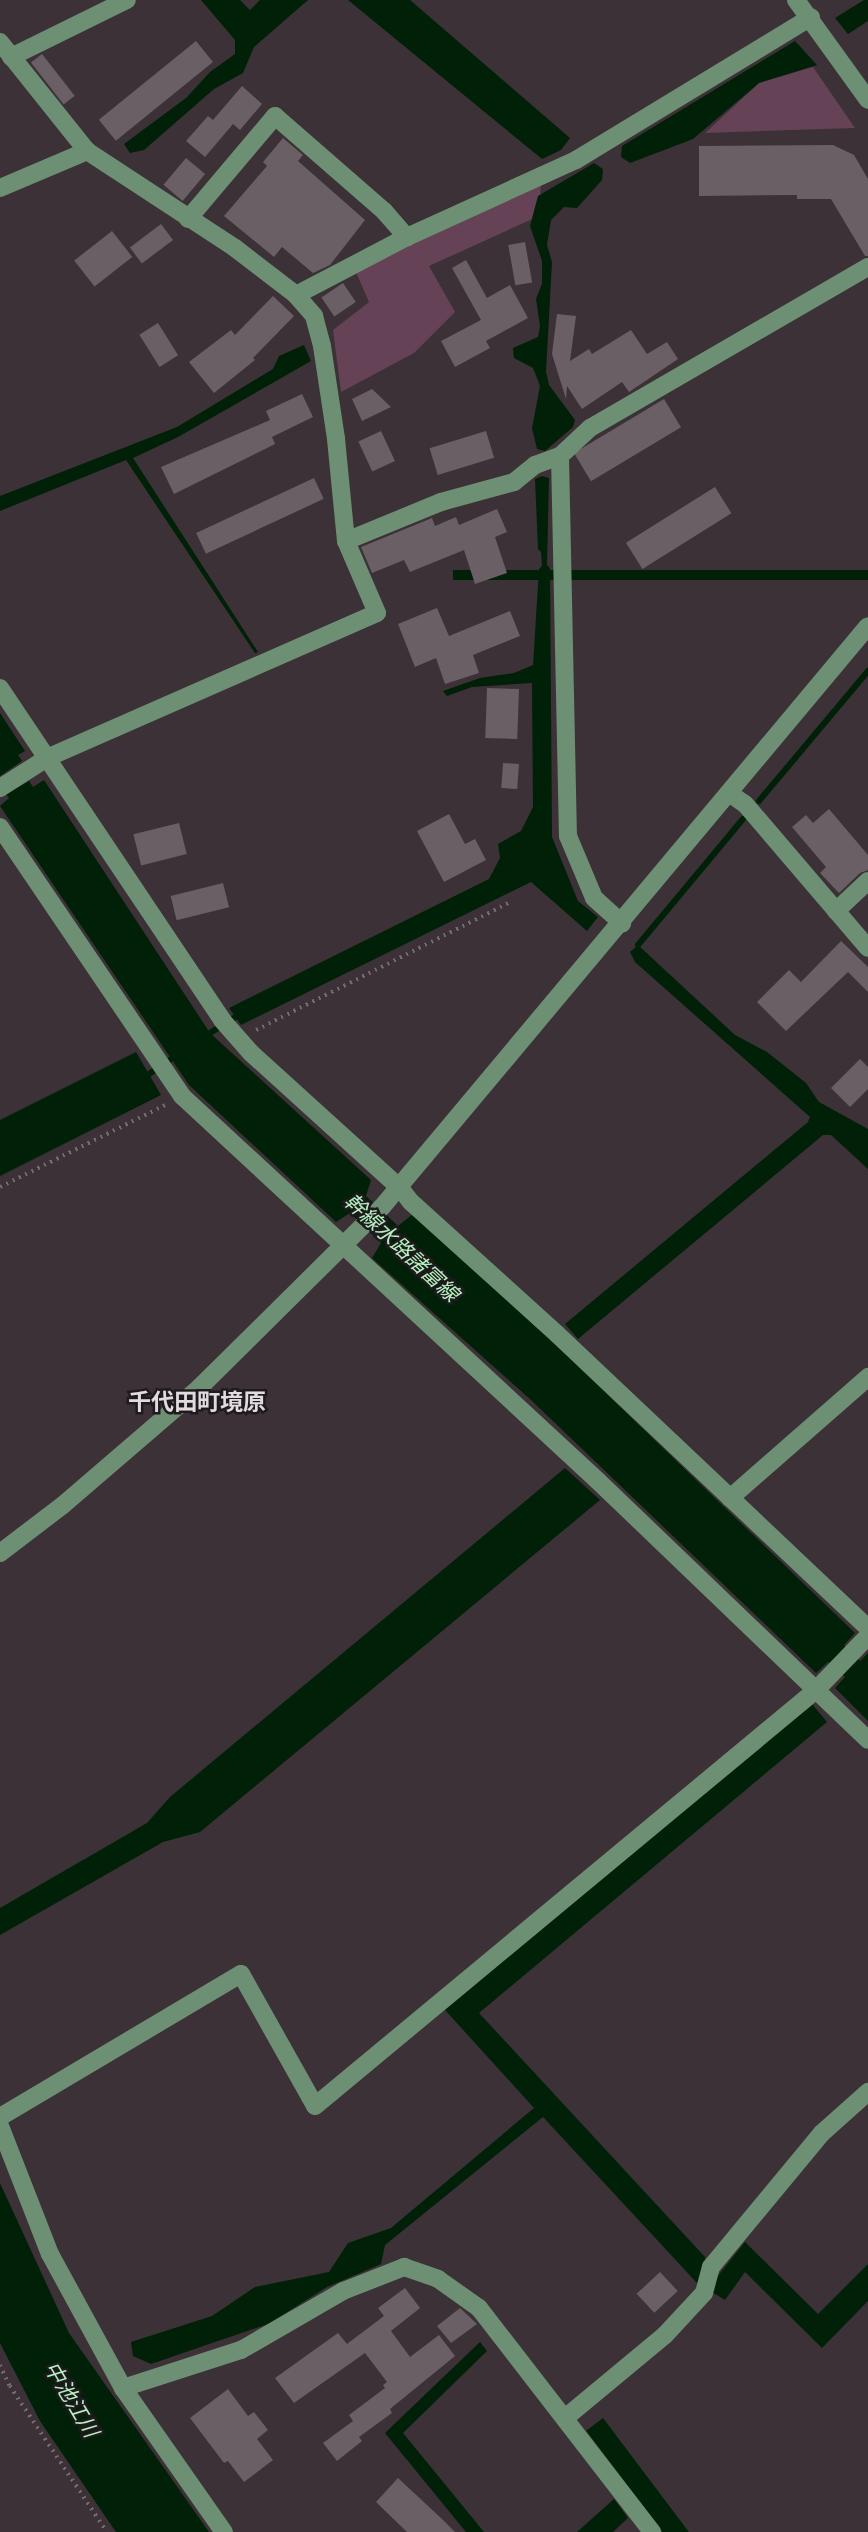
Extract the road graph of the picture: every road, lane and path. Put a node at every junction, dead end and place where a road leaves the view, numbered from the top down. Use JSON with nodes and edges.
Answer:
{"nodes":[{"id":1,"x":127,"y":0,"type":"edge"},
{"id":2,"x":796,"y":0,"type":"edge"},
{"id":3,"x":811,"y":17,"type":"junction"},
{"id":4,"x":0,"y":42,"type":"edge"},
{"id":5,"x":11,"y":57,"type":"junction"},
{"id":6,"x":868,"y":100,"type":"edge"},
{"id":7,"x":87,"y":152,"type":"junction"},
{"id":8,"x":0,"y":188,"type":"edge"},
{"id":9,"x":188,"y":219,"type":"junction"},
{"id":10,"x":407,"y":237,"type":"junction"},
{"id":11,"x":868,"y":267,"type":"edge"},
{"id":12,"x":296,"y":295,"type":"junction"},
{"id":13,"x":560,"y":456,"type":"junction"},
{"id":14,"x":346,"y":541,"type":"junction"},
{"id":15,"x":868,"y":626,"type":"edge"},
{"id":16,"x":0,"y":688,"type":"edge"},
{"id":17,"x":41,"y":762,"type":"junction"},
{"id":18,"x":0,"y":788,"type":"edge"},
{"id":19,"x":729,"y":793,"type":"junction"},
{"id":20,"x":0,"y":827,"type":"edge"},
{"id":21,"x":868,"y":881,"type":"edge"},
{"id":22,"x":508,"y":903,"type":"dead end"},
{"id":23,"x":836,"y":911,"type":"junction"},
{"id":24,"x":622,"y":922,"type":"junction"},
{"id":25,"x":868,"y":948,"type":"edge"},
{"id":26,"x":230,"y":1030,"type":"junction"},
{"id":27,"x":182,"y":1096,"type":"junction"},
{"id":28,"x":0,"y":1188,"type":"edge"},
{"id":29,"x":400,"y":1188,"type":"junction"},
{"id":30,"x":345,"y":1245,"type":"junction"},
{"id":31,"x":868,"y":1377,"type":"edge"},
{"id":32,"x":730,"y":1498,"type":"junction"},
{"id":33,"x":0,"y":1553,"type":"edge"},
{"id":34,"x":868,"y":1629,"type":"edge"},
{"id":35,"x":868,"y":1636,"type":"edge"},
{"id":36,"x":816,"y":1690,"type":"junction"},
{"id":37,"x":868,"y":1740,"type":"edge"},
{"id":38,"x":868,"y":2092,"type":"edge"},
{"id":39,"x":0,"y":2117,"type":"edge"},
{"id":40,"x":0,"y":2126,"type":"edge"},
{"id":41,"x":0,"y":2365,"type":"edge"},
{"id":42,"x":123,"y":2388,"type":"junction"},
{"id":43,"x":565,"y":2418,"type":"junction"},
{"id":44,"x":107,"y":2532,"type":"edge"},
{"id":45,"x":225,"y":2532,"type":"edge"},
{"id":46,"x":652,"y":2532,"type":"edge"}],
"edges":[{"from":1,"to":5,"type":"street"},
{"from":2,"to":3,"type":"street"},
{"from":3,"to":6,"type":"street"},
{"from":3,"to":10,"type":"street"},
{"from":4,"to":5,"type":"street"},
{"from":5,"to":7,"type":"street"},
{"from":7,"to":8,"type":"street"},
{"from":7,"to":9,"type":"street"},
{"from":9,"to":10,"type":"street"},
{"from":9,"to":12,"type":"street"},
{"from":10,"to":12,"type":"street"},
{"from":11,"to":13,"type":"street"},
{"from":12,"to":14,"type":"street"},
{"from":13,"to":14,"type":"street"},
{"from":13,"to":24,"type":"street"},
{"from":14,"to":17,"type":"street"},
{"from":15,"to":19,"type":"street"},
{"from":16,"to":17,"type":"street"},
{"from":17,"to":18,"type":"street"},
{"from":17,"to":26,"type":"street"},
{"from":19,"to":23,"type":"street"},
{"from":19,"to":24,"type":"street"},
{"from":20,"to":27,"type":"street"},
{"from":21,"to":23,"type":"street"},
{"from":22,"to":26,"type":"path"},
{"from":23,"to":25,"type":"street"},
{"from":24,"to":29,"type":"street"},
{"from":26,"to":29,"type":"street"},
{"from":27,"to":28,"type":"path"},
{"from":27,"to":30,"type":"street"},
{"from":29,"to":30,"type":"street"},
{"from":29,"to":32,"type":"street"},
{"from":30,"to":33,"type":"street"},
{"from":30,"to":36,"type":"street"},
{"from":31,"to":32,"type":"street"},
{"from":32,"to":34,"type":"street"},
{"from":35,"to":36,"type":"street"},
{"from":36,"to":37,"type":"street"},
{"from":36,"to":39,"type":"street"},
{"from":38,"to":43,"type":"street"},
{"from":40,"to":42,"type":"street"},
{"from":41,"to":44,"type":"path"},
{"from":42,"to":43,"type":"street"},
{"from":42,"to":45,"type":"street"},
{"from":43,"to":46,"type":"street"}]}
